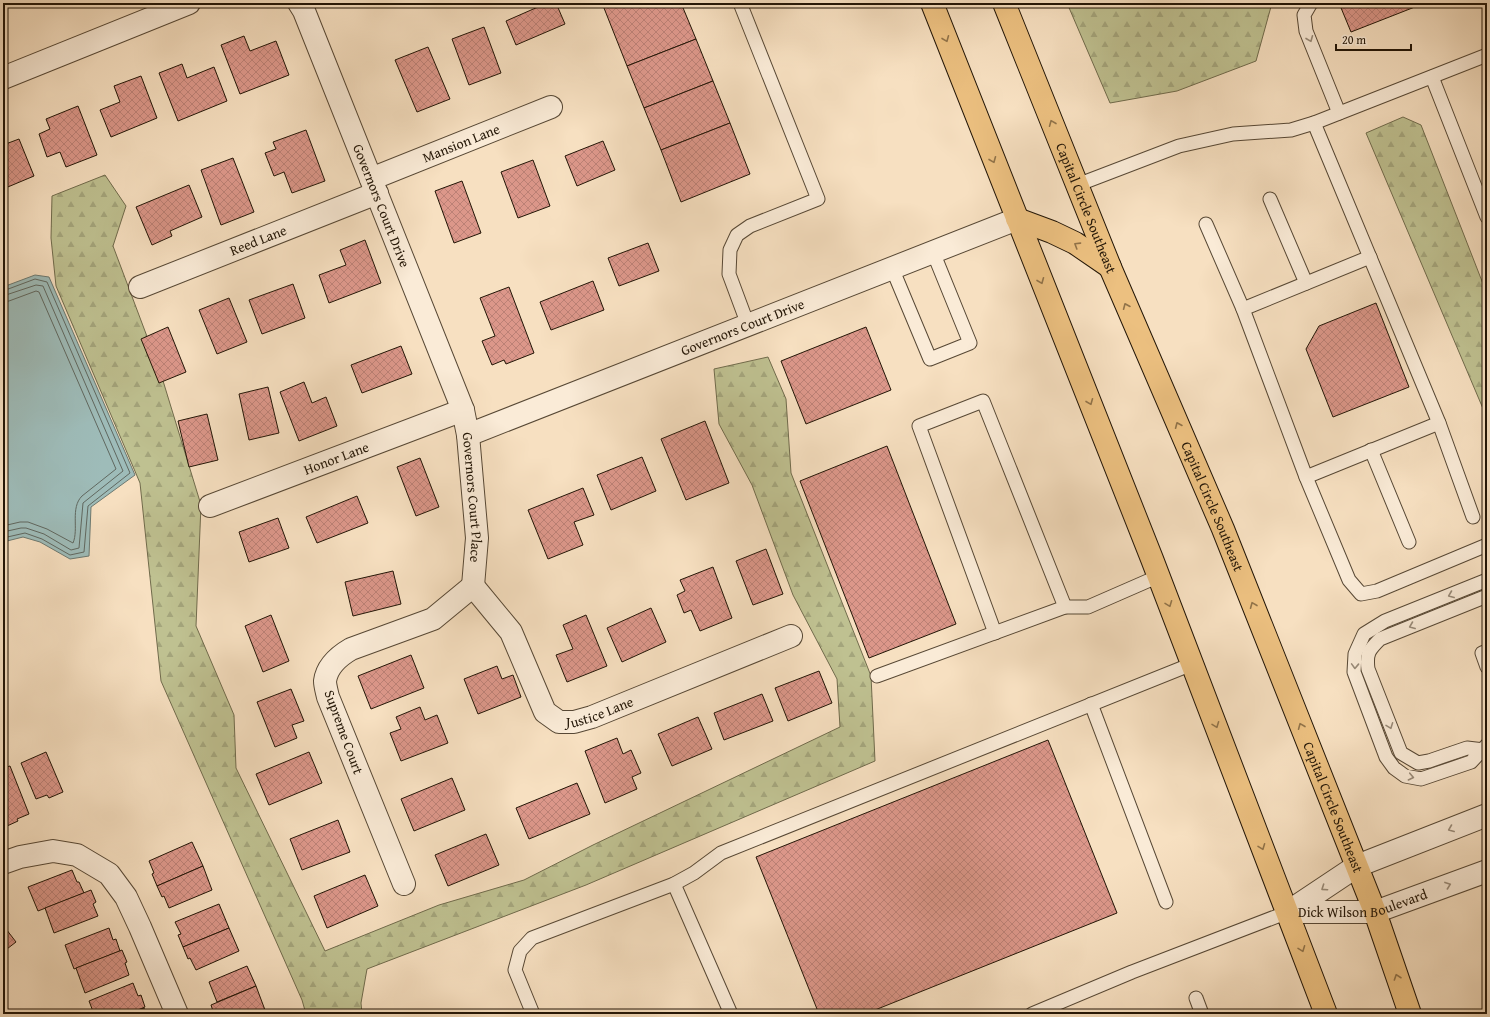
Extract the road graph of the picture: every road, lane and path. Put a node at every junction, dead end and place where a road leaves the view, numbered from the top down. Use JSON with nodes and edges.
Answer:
{"nodes":[{"id":1,"x":189,"y":3,"type":"edge"},
{"id":2,"x":299,"y":3,"type":"edge"},
{"id":3,"x":740,"y":3,"type":"edge"},
{"id":4,"x":932,"y":3,"type":"edge"},
{"id":5,"x":1004,"y":3,"type":"edge"},
{"id":6,"x":1311,"y":3,"type":"edge"},
{"id":7,"x":1487,"y":55,"type":"edge"},
{"id":8,"x":1432,"y":77,"type":"junction"},
{"id":9,"x":3,"y":78,"type":"edge"},
{"id":10,"x":551,"y":106,"type":"dead end"},
{"id":11,"x":1339,"y":113,"type":"junction"},
{"id":12,"x":1314,"y":123,"type":"junction"},
{"id":13,"x":1077,"y":185,"type":"junction"},
{"id":14,"x":374,"y":186,"type":"junction"},
{"id":15,"x":1270,"y":199,"type":"dead end"},
{"id":16,"x":1487,"y":217,"type":"edge"},
{"id":17,"x":1017,"y":219,"type":"junction"},
{"id":18,"x":1206,"y":224,"type":"dead end"},
{"id":19,"x":933,"y":252,"type":"junction"},
{"id":20,"x":1370,"y":257,"type":"junction"},
{"id":21,"x":1110,"y":267,"type":"junction"},
{"id":22,"x":892,"y":268,"type":"junction"},
{"id":23,"x":1306,"y":283,"type":"junction"},
{"id":24,"x":140,"y":287,"type":"dead end"},
{"id":25,"x":1243,"y":309,"type":"junction"},
{"id":26,"x":748,"y":325,"type":"junction"},
{"id":27,"x":462,"y":410,"type":"junction"},
{"id":28,"x":1439,"y":423,"type":"junction"},
{"id":29,"x":468,"y":435,"type":"junction"},
{"id":30,"x":1371,"y":450,"type":"junction"},
{"id":31,"x":1306,"y":477,"type":"junction"},
{"id":32,"x":210,"y":506,"type":"dead end"},
{"id":33,"x":1473,"y":517,"type":"dead end"},
{"id":34,"x":1409,"y":542,"type":"dead end"},
{"id":35,"x":1487,"y":545,"type":"edge"},
{"id":36,"x":1159,"y":576,"type":"junction"},
{"id":37,"x":1487,"y":580,"type":"edge"},
{"id":38,"x":473,"y":586,"type":"junction"},
{"id":39,"x":1487,"y":596,"type":"edge"},
{"id":40,"x":1064,"y":607,"type":"junction"},
{"id":41,"x":994,"y":632,"type":"junction"},
{"id":42,"x":791,"y":636,"type":"dead end"},
{"id":43,"x":1487,"y":651,"type":"edge"},
{"id":44,"x":1192,"y":664,"type":"junction"},
{"id":45,"x":1487,"y":668,"type":"edge"},
{"id":46,"x":877,"y":676,"type":"dead end"},
{"id":47,"x":1091,"y":704,"type":"junction"},
{"id":48,"x":1485,"y":747,"type":"edge"},
{"id":49,"x":1487,"y":815,"type":"edge"},
{"id":50,"x":3,"y":863,"type":"edge"},
{"id":51,"x":1357,"y":866,"type":"junction"},
{"id":52,"x":1487,"y":871,"type":"edge"},
{"id":53,"x":404,"y":884,"type":"dead end"},
{"id":54,"x":674,"y":884,"type":"junction"},
{"id":55,"x":1166,"y":902,"type":"dead end"},
{"id":56,"x":1288,"y":912,"type":"junction"},
{"id":57,"x":1375,"y":912,"type":"junction"},
{"id":58,"x":1196,"y":998,"type":"dead end"},
{"id":59,"x":177,"y":1014,"type":"edge"},
{"id":60,"x":533,"y":1014,"type":"edge"},
{"id":61,"x":731,"y":1014,"type":"edge"},
{"id":62,"x":1032,"y":1014,"type":"edge"},
{"id":63,"x":1202,"y":1014,"type":"edge"},
{"id":64,"x":1326,"y":1014,"type":"edge"},
{"id":65,"x":1410,"y":1014,"type":"edge"}],
"edges":[{"from":1,"to":9,"type":"street"},
{"from":2,"to":14,"type":"street","name":"Governors Court Drive"},
{"from":3,"to":26,"type":"lane"},
{"from":4,"to":17,"type":"main road","one_way":true},
{"from":13,"to":5,"type":"main road","name":"Capital Circle Southeast","one_way":true},
{"from":6,"to":11,"type":"lane","one_way":true},
{"from":7,"to":8,"type":"lane"},
{"from":8,"to":11,"type":"lane"},
{"from":8,"to":16,"type":"lane"},
{"from":10,"to":14,"type":"street","name":"Mansion Lane"},
{"from":11,"to":12,"type":"lane"},
{"from":12,"to":13,"type":"lane"},
{"from":12,"to":20,"type":"lane"},
{"from":13,"to":21,"type":"main road","name":"Capital Circle Southeast"},
{"from":14,"to":24,"type":"street","name":"Reed Lane"},
{"from":14,"to":27,"type":"street","name":"Governors Court Drive"},
{"from":15,"to":23,"type":"lane"},
{"from":17,"to":19,"type":"street","name":"Governors Court Drive"},
{"from":21,"to":17,"type":"main road","one_way":true},
{"from":17,"to":36,"type":"main road","one_way":true},
{"from":18,"to":25,"type":"lane"},
{"from":19,"to":22,"type":"street","name":"Governors Court Drive"},
{"from":19,"to":22,"type":"lane"},
{"from":20,"to":23,"type":"lane"},
{"from":20,"to":28,"type":"lane"},
{"from":51,"to":21,"type":"main road","name":"Capital Circle Southeast","one_way":true},
{"from":22,"to":26,"type":"street","name":"Governors Court Drive"},
{"from":23,"to":25,"type":"lane"},
{"from":25,"to":31,"type":"lane"},
{"from":26,"to":29,"type":"street","name":"Governors Court Drive"},
{"from":27,"to":29,"type":"street","name":"Governors Court Place"},
{"from":27,"to":32,"type":"street","name":"Honor Lane"},
{"from":28,"to":30,"type":"lane"},
{"from":28,"to":33,"type":"lane"},
{"from":29,"to":38,"type":"street","name":"Governors Court Place"},
{"from":30,"to":31,"type":"lane"},
{"from":30,"to":34,"type":"lane"},
{"from":31,"to":35,"type":"lane"},
{"from":36,"to":40,"type":"lane"},
{"from":36,"to":44,"type":"main road","one_way":true},
{"from":37,"to":48,"type":"lane","one_way":true},
{"from":38,"to":42,"type":"street","name":"Justice Lane"},
{"from":38,"to":53,"type":"street","name":"Supreme Court"},
{"from":39,"to":48,"type":"lane","one_way":true},
{"from":40,"to":41,"type":"lane"},
{"from":40,"to":41,"type":"lane"},
{"from":41,"to":46,"type":"lane"},
{"from":43,"to":45,"type":"lane"},
{"from":44,"to":47,"type":"lane"},
{"from":44,"to":56,"type":"main road","one_way":true},
{"from":47,"to":54,"type":"lane"},
{"from":47,"to":55,"type":"lane"},
{"from":49,"to":51,"type":"street","name":"Dick Wilson Boulevard","one_way":true},
{"from":50,"to":59,"type":"street"},
{"from":51,"to":56,"type":"street","name":"Dick Wilson Boulevard","one_way":true},
{"from":51,"to":57,"type":"main road","name":"Capital Circle Southeast"},
{"from":57,"to":52,"type":"street","name":"Dick Wilson Boulevard","one_way":true},
{"from":54,"to":60,"type":"lane"},
{"from":54,"to":61,"type":"lane"},
{"from":56,"to":57,"type":"street","name":"Dick Wilson Boulevard"},
{"from":56,"to":62,"type":"lane"},
{"from":56,"to":64,"type":"main road","one_way":true},
{"from":65,"to":57,"type":"main road","name":"Capital Circle Southeast","one_way":true},
{"from":58,"to":63,"type":"lane"}]}
